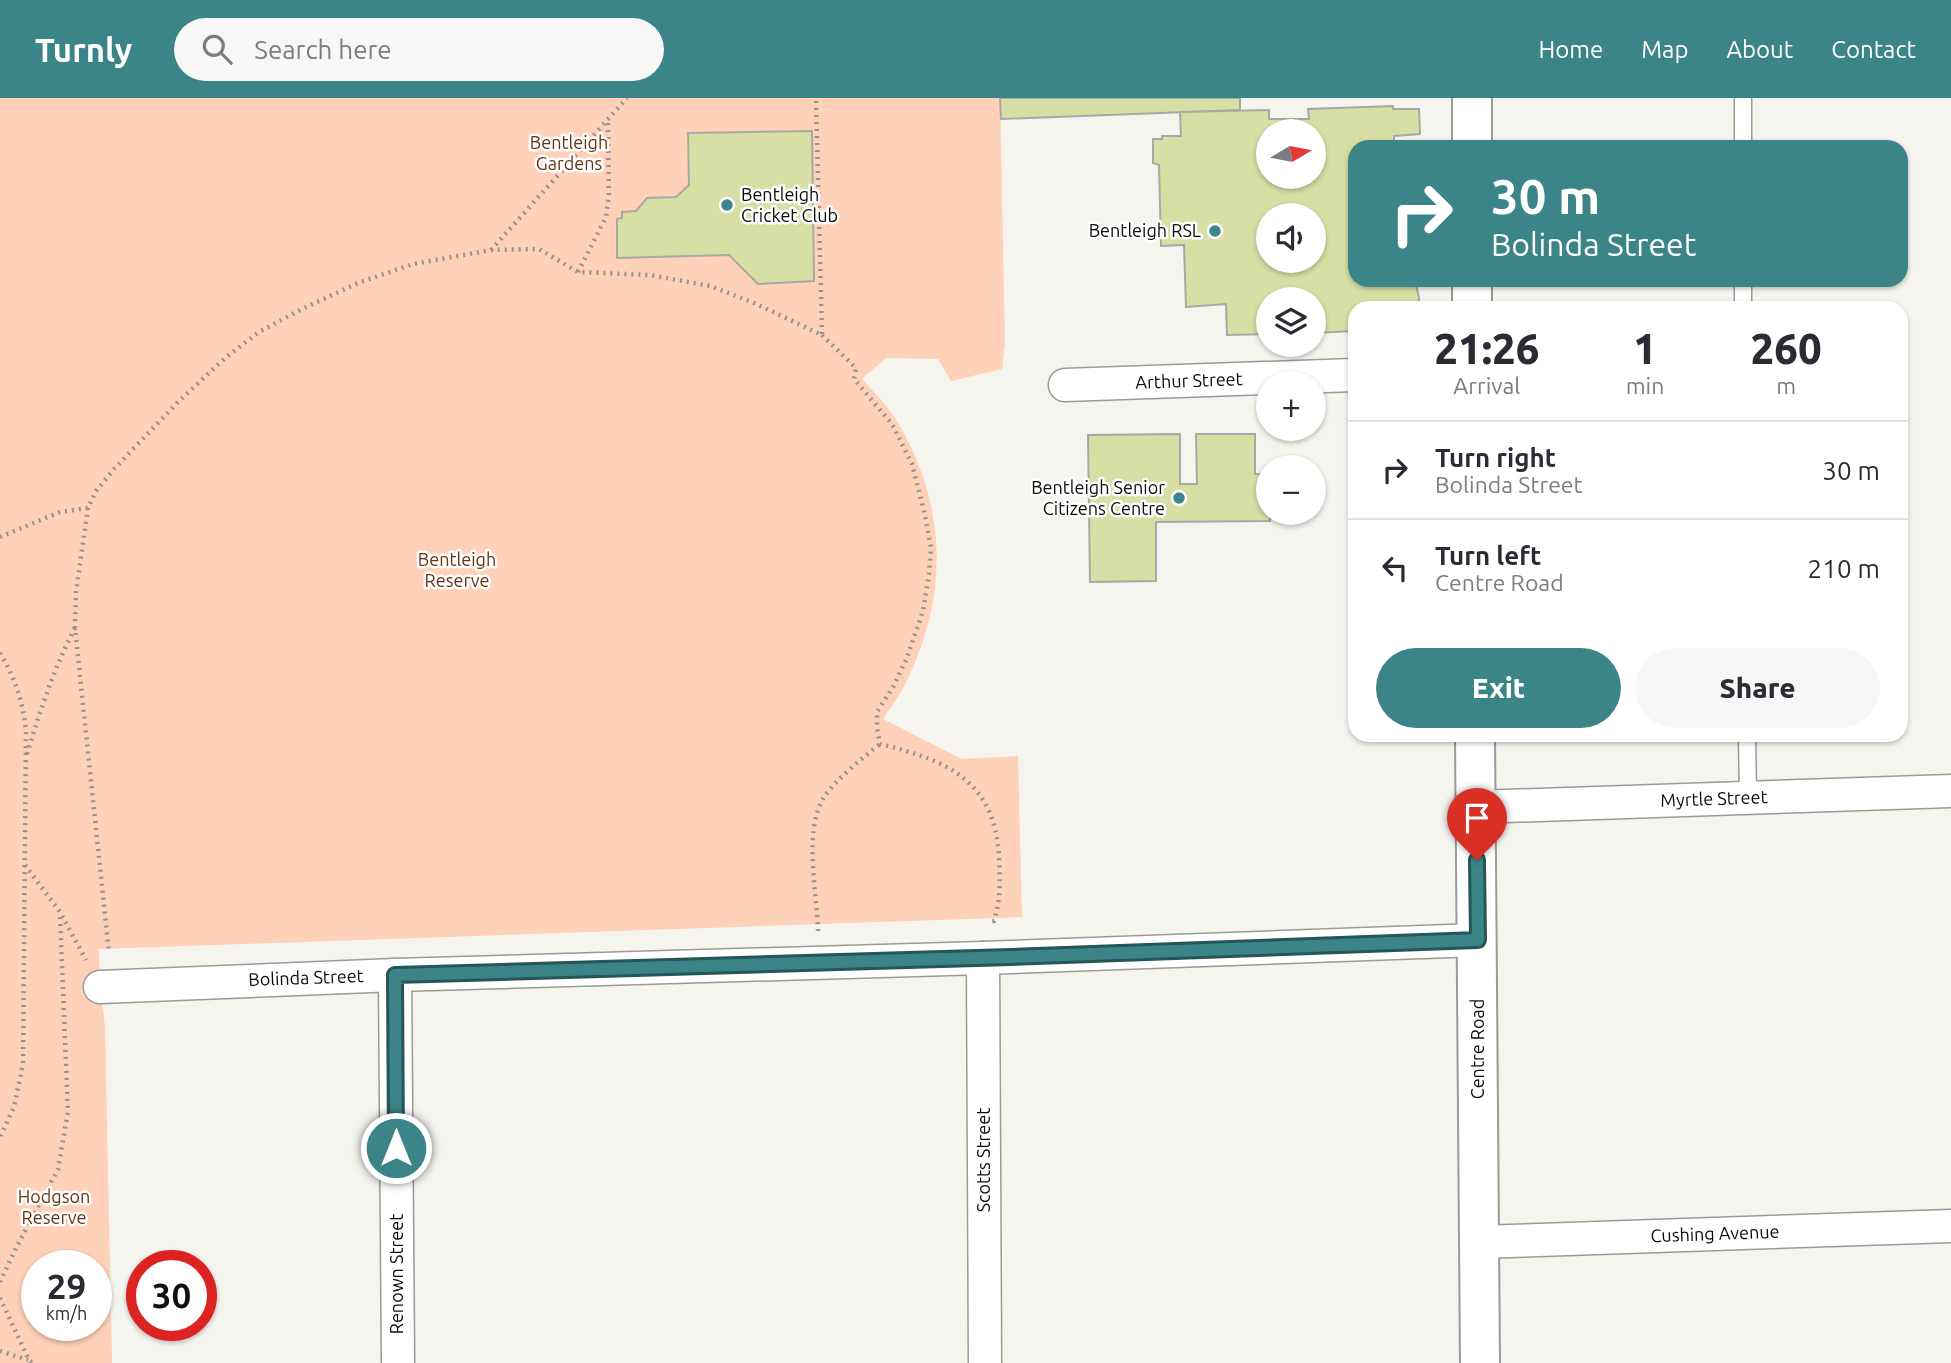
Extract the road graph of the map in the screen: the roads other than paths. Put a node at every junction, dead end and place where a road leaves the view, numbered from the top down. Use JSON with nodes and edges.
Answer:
{"nodes":[{"id":1,"x":1472,"y":98,"type":"edge"},
{"id":2,"x":1743,"y":98,"type":"edge"},
{"id":3,"x":1472,"y":140,"type":"edge"},
{"id":4,"x":1743,"y":140,"type":"edge"},
{"id":5,"x":1348,"y":375,"type":"edge"},
{"id":6,"x":1065,"y":385,"type":"dead end"},
{"id":7,"x":1475,"y":742,"type":"edge"},
{"id":8,"x":1748,"y":742,"type":"edge"},
{"id":9,"x":1951,"y":790,"type":"edge"},
{"id":10,"x":1748,"y":798,"type":"junction"},
{"id":11,"x":1476,"y":807,"type":"junction"},
{"id":12,"x":1478,"y":940,"type":"junction"},
{"id":13,"x":983,"y":958,"type":"junction"},
{"id":14,"x":395,"y":975,"type":"junction"},
{"id":15,"x":100,"y":986,"type":"road end"},
{"id":16,"x":1951,"y":1226,"type":"edge"},
{"id":17,"x":1479,"y":1242,"type":"junction"},
{"id":18,"x":398,"y":1363,"type":"edge"},
{"id":19,"x":985,"y":1363,"type":"edge"},
{"id":20,"x":1480,"y":1363,"type":"edge"}],
"edges":[{"from":1,"to":3,"type":"main road"},
{"from":2,"to":4,"type":"lane"},
{"from":5,"to":6,"type":"street","name":"Arthur Street"},
{"from":7,"to":11,"type":"main road","name":"Centre Road"},
{"from":8,"to":10,"type":"lane"},
{"from":9,"to":10,"type":"street","name":"Myrtle Street"},
{"from":10,"to":11,"type":"street","name":"Myrtle Street"},
{"from":11,"to":12,"type":"main road","name":"Centre Road"},
{"from":12,"to":13,"type":"street","name":"Bolinda Street"},
{"from":12,"to":17,"type":"main road","name":"Centre Road"},
{"from":13,"to":14,"type":"street","name":"Bolinda Street"},
{"from":13,"to":19,"type":"street","name":"Scotts Street"},
{"from":14,"to":15,"type":"street","name":"Bolinda Street"},
{"from":14,"to":18,"type":"street","name":"Renown Street"},
{"from":16,"to":17,"type":"street","name":"Cushing Avenue"},
{"from":17,"to":20,"type":"main road","name":"Centre Road"}]}
